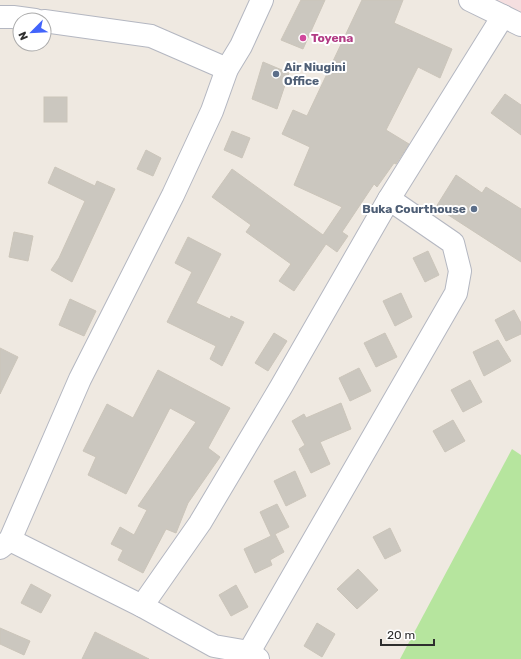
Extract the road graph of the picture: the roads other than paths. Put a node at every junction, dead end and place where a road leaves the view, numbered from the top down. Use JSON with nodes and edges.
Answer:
{"nodes":[{"id":1,"x":262,"y":0,"type":"edge"},
{"id":2,"x":470,"y":0,"type":"edge"},
{"id":3,"x":0,"y":17,"type":"edge"},
{"id":4,"x":12,"y":17,"type":"edge"},
{"id":5,"x":512,"y":21,"type":"edge"},
{"id":6,"x":52,"y":22,"type":"edge"},
{"id":7,"x":227,"y":69,"type":"junction"},
{"id":8,"x":389,"y":199,"type":"junction"},
{"id":9,"x":5,"y":544,"type":"edge"},
{"id":10,"x":142,"y":606,"type":"junction"},
{"id":11,"x":253,"y":655,"type":"edge"}],
"edges":[{"from":1,"to":7,"type":"street"},
{"from":2,"to":5,"type":"street"},
{"from":3,"to":4,"type":"street"},
{"from":5,"to":8,"type":"street"},
{"from":6,"to":7,"type":"street"},
{"from":7,"to":9,"type":"street"},
{"from":8,"to":10,"type":"street"},
{"from":8,"to":11,"type":"street"},
{"from":9,"to":10,"type":"street"},
{"from":10,"to":11,"type":"street"}]}
